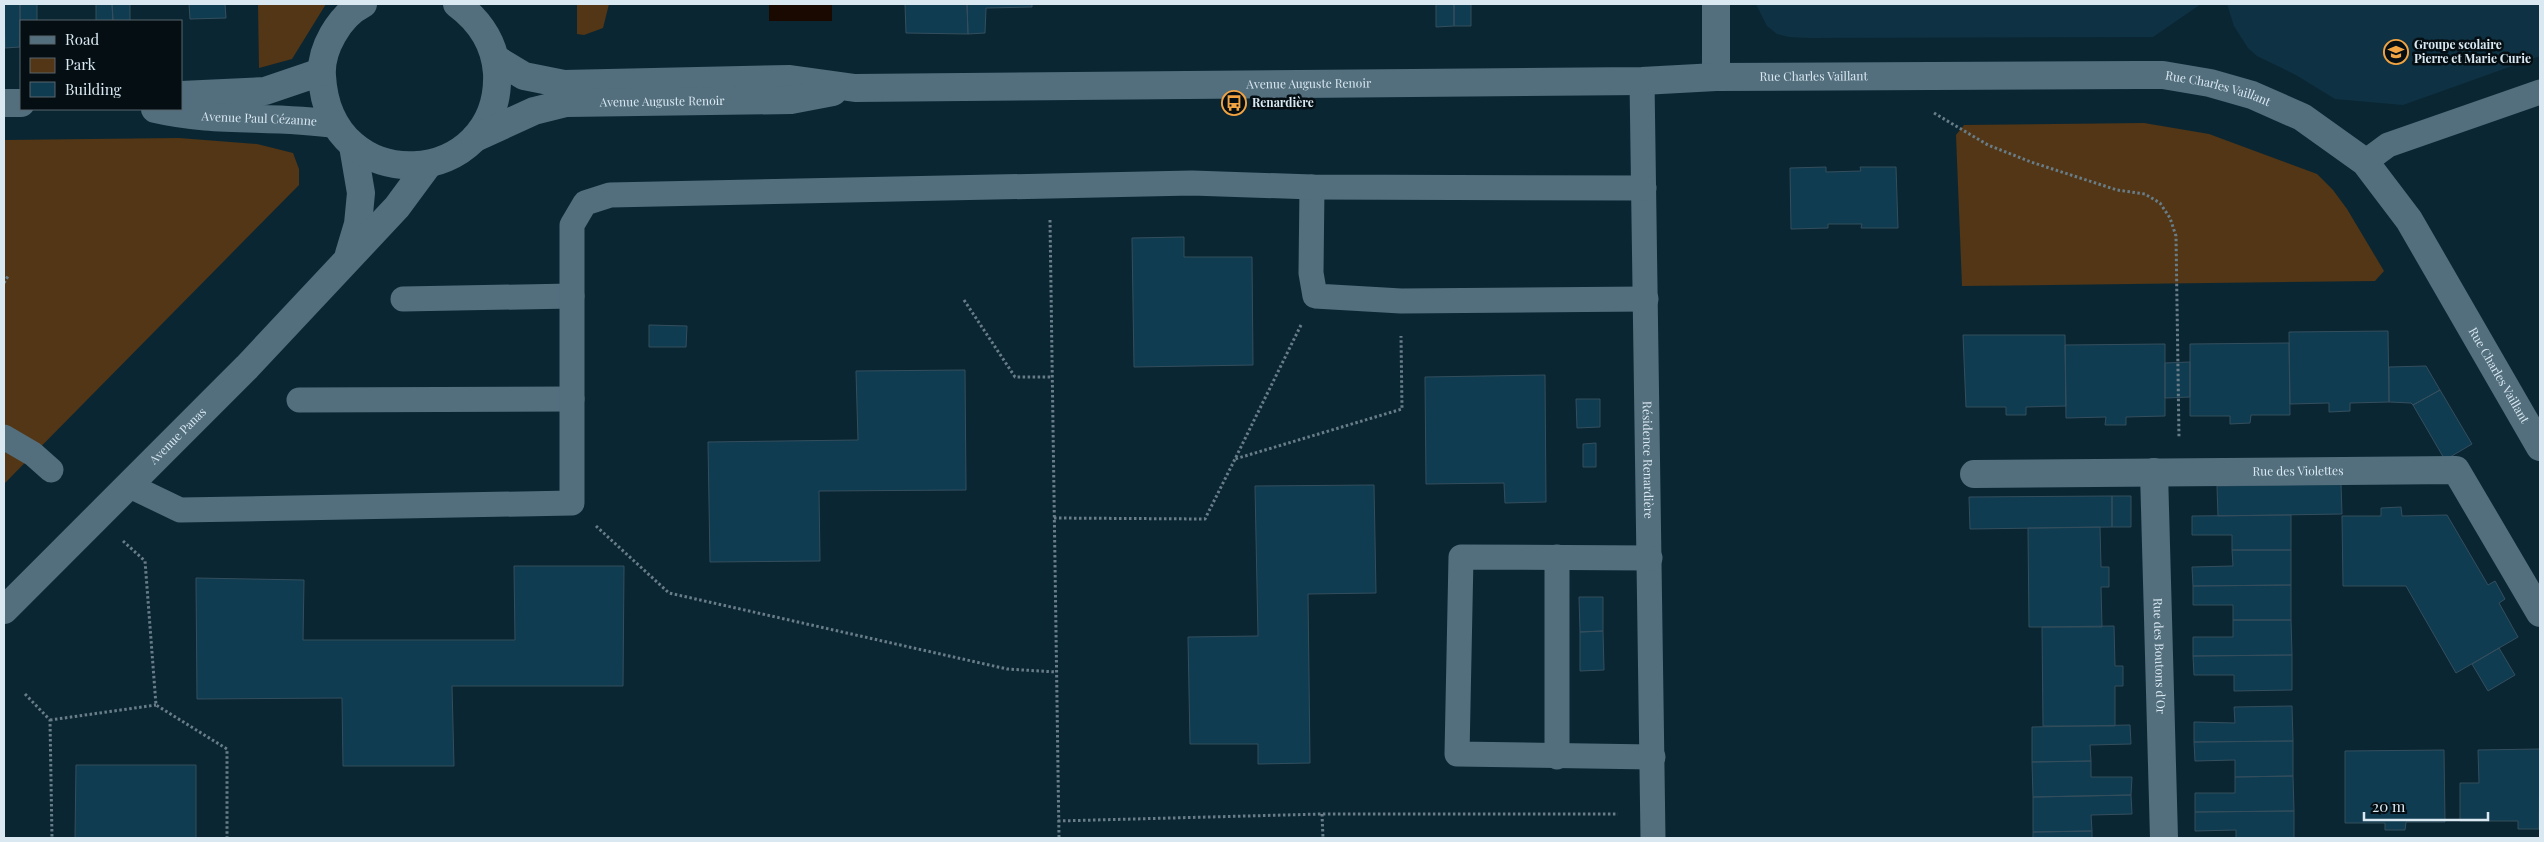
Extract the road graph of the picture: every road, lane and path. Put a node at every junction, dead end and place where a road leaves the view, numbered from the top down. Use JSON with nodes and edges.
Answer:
{"nodes":[{"id":1,"x":363,"y":4,"type":"edge"},
{"id":2,"x":456,"y":4,"type":"edge"},
{"id":3,"x":1716,"y":4,"type":"edge"},
{"id":4,"x":496,"y":60,"type":"junction"},
{"id":5,"x":322,"y":72,"type":"junction"},
{"id":6,"x":1716,"y":77,"type":"junction"},
{"id":7,"x":1642,"y":81,"type":"junction"},
{"id":8,"x":856,"y":88,"type":"junction"},
{"id":9,"x":2540,"y":92,"type":"edge"},
{"id":10,"x":182,"y":94,"type":"edge"},
{"id":11,"x":4,"y":103,"type":"edge"},
{"id":12,"x":20,"y":103,"type":"edge"},
{"id":13,"x":159,"y":110,"type":"edge"},
{"id":14,"x":1925,"y":113,"type":"dead end"},
{"id":15,"x":334,"y":124,"type":"junction"},
{"id":16,"x":475,"y":138,"type":"junction"},
{"id":17,"x":353,"y":146,"type":"junction"},
{"id":18,"x":2365,"y":162,"type":"junction"},
{"id":19,"x":428,"y":164,"type":"junction"},
{"id":20,"x":1049,"y":184,"type":"junction"},
{"id":21,"x":1312,"y":187,"type":"junction"},
{"id":22,"x":1644,"y":188,"type":"junction"},
{"id":23,"x":348,"y":258,"type":"junction"},
{"id":24,"x":8,"y":276,"type":"dead end"},
{"id":25,"x":4,"y":283,"type":"edge"},
{"id":26,"x":572,"y":296,"type":"junction"},
{"id":27,"x":1315,"y":296,"type":"junction"},
{"id":28,"x":403,"y":299,"type":"dead end"},
{"id":29,"x":1646,"y":299,"type":"junction"},
{"id":30,"x":964,"y":300,"type":"dead end"},
{"id":31,"x":1400,"y":301,"type":"junction"},
{"id":32,"x":1052,"y":377,"type":"junction"},
{"id":33,"x":572,"y":399,"type":"junction"},
{"id":34,"x":299,"y":400,"type":"dead end"},
{"id":35,"x":4,"y":437,"type":"edge"},
{"id":36,"x":2540,"y":447,"type":"edge"},
{"id":37,"x":1235,"y":459,"type":"junction"},
{"id":38,"x":51,"y":470,"type":"dead end"},
{"id":39,"x":2154,"y":472,"type":"junction"},
{"id":40,"x":2194,"y":472,"type":"junction"},
{"id":41,"x":1974,"y":474,"type":"dead end"},
{"id":42,"x":128,"y":485,"type":"junction"},
{"id":43,"x":572,"y":503,"type":"junction"},
{"id":44,"x":97,"y":516,"type":"junction"},
{"id":45,"x":1054,"y":518,"type":"junction"},
{"id":46,"x":1556,"y":557,"type":"junction"},
{"id":47,"x":1650,"y":558,"type":"junction"},
{"id":48,"x":4,"y":610,"type":"edge"},
{"id":49,"x":2540,"y":613,"type":"edge"},
{"id":50,"x":1056,"y":672,"type":"junction"},
{"id":51,"x":25,"y":694,"type":"dead end"},
{"id":52,"x":156,"y":705,"type":"junction"},
{"id":53,"x":50,"y":720,"type":"junction"},
{"id":54,"x":1557,"y":757,"type":"junction"},
{"id":55,"x":1653,"y":757,"type":"junction"},
{"id":56,"x":1322,"y":814,"type":"junction"},
{"id":57,"x":1058,"y":820,"type":"junction"},
{"id":58,"x":1653,"y":826,"type":"edge"},
{"id":59,"x":52,"y":838,"type":"edge"},
{"id":60,"x":227,"y":838,"type":"edge"},
{"id":61,"x":1058,"y":838,"type":"edge"},
{"id":62,"x":1323,"y":838,"type":"edge"},
{"id":63,"x":2164,"y":838,"type":"edge"}],
"edges":[{"from":1,"to":5,"type":"main road"},
{"from":2,"to":4,"type":"main road"},
{"from":3,"to":6,"type":"main road"},
{"from":4,"to":8,"type":"main road","name":"Avenue Auguste Renoir"},
{"from":4,"to":16,"type":"main road"},
{"from":5,"to":10,"type":"main road","name":"Avenue Paul Cézanne"},
{"from":5,"to":15,"type":"main road"},
{"from":6,"to":7,"type":"main road","name":"Rue Charles Vaillant"},
{"from":6,"to":18,"type":"main road","name":"Rue Charles Vaillant"},
{"from":7,"to":8,"type":"main road","name":"Avenue Auguste Renoir"},
{"from":7,"to":22,"type":"lane","name":"Résidence Renardière"},
{"from":8,"to":16,"type":"main road","name":"Avenue Auguste Renoir"},
{"from":9,"to":18,"type":"lane"},
{"from":11,"to":12,"type":"main road"},
{"from":13,"to":15,"type":"main road","name":"Avenue Paul Cézanne"},
{"from":14,"to":40,"type":"path"},
{"from":15,"to":17,"type":"main road"},
{"from":16,"to":19,"type":"main road"},
{"from":17,"to":19,"type":"main road"},
{"from":17,"to":23,"type":"main road","name":"Avenue Panas"},
{"from":18,"to":36,"type":"main road","name":"Rue Charles Vaillant"},
{"from":19,"to":23,"type":"main road","name":"Avenue Panas"},
{"from":20,"to":21,"type":"lane"},
{"from":20,"to":26,"type":"lane"},
{"from":20,"to":32,"type":"path"},
{"from":21,"to":22,"type":"lane"},
{"from":21,"to":27,"type":"lane"},
{"from":22,"to":29,"type":"lane","name":"Résidence Renardière"},
{"from":23,"to":42,"type":"main road","name":"Avenue Panas"},
{"from":24,"to":25,"type":"path"},
{"from":26,"to":28,"type":"lane"},
{"from":26,"to":33,"type":"lane"},
{"from":27,"to":31,"type":"lane"},
{"from":27,"to":37,"type":"path"},
{"from":29,"to":31,"type":"lane"},
{"from":29,"to":47,"type":"lane","name":"Résidence Renardière"},
{"from":30,"to":32,"type":"path"},
{"from":31,"to":37,"type":"path"},
{"from":32,"to":45,"type":"path"},
{"from":33,"to":34,"type":"lane"},
{"from":33,"to":43,"type":"lane"},
{"from":35,"to":38,"type":"lane"},
{"from":37,"to":45,"type":"path"},
{"from":39,"to":40,"type":"main road","name":"Rue des Violettes"},
{"from":39,"to":41,"type":"main road","name":"Rue des Violettes"},
{"from":39,"to":63,"type":"main road","name":"Rue des Boutons d'Or"},
{"from":40,"to":49,"type":"main road","name":"Rue des Violettes"},
{"from":42,"to":43,"type":"lane"},
{"from":42,"to":44,"type":"main road","name":"Avenue Panas"},
{"from":43,"to":50,"type":"path"},
{"from":44,"to":48,"type":"main road","name":"Avenue Panas"},
{"from":44,"to":52,"type":"path"},
{"from":45,"to":50,"type":"path"},
{"from":46,"to":47,"type":"lane"},
{"from":46,"to":54,"type":"lane"},
{"from":46,"to":54,"type":"lane"},
{"from":47,"to":55,"type":"lane","name":"Résidence Renardière"},
{"from":50,"to":57,"type":"path"},
{"from":51,"to":53,"type":"path"},
{"from":52,"to":53,"type":"path"},
{"from":52,"to":60,"type":"path"},
{"from":53,"to":59,"type":"path"},
{"from":54,"to":55,"type":"lane"},
{"from":55,"to":58,"type":"lane","name":"Résidence Renardière"},
{"from":56,"to":57,"type":"path"},
{"from":56,"to":58,"type":"path"},
{"from":56,"to":62,"type":"path"},
{"from":57,"to":61,"type":"path"}]}
